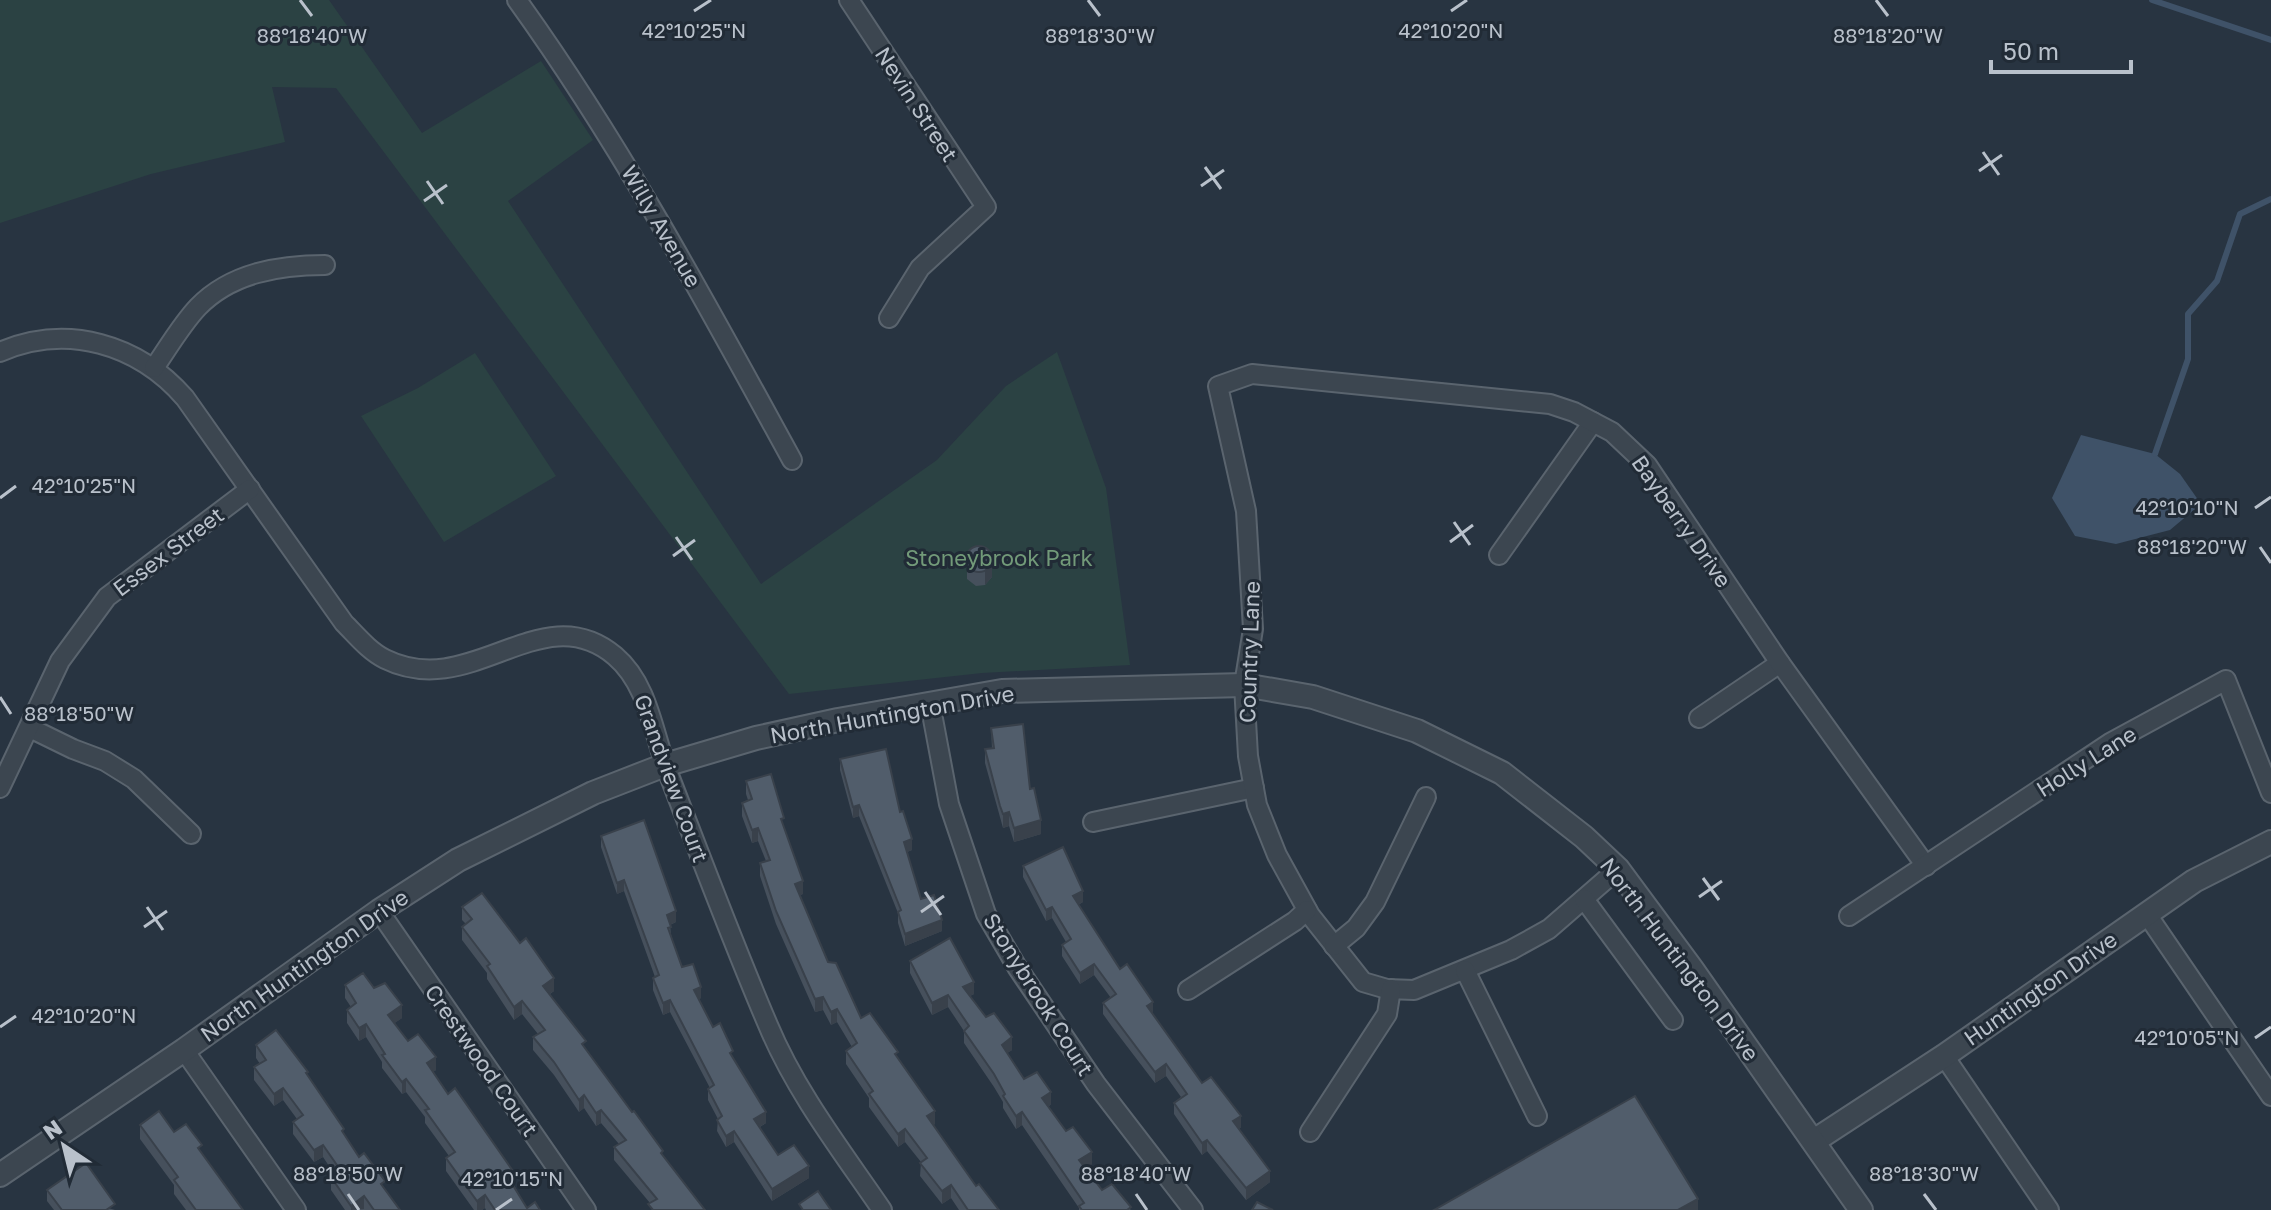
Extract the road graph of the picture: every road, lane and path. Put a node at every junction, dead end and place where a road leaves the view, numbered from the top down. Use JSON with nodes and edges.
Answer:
{"nodes":[{"id":1,"x":517,"y":0,"type":"edge"},
{"id":2,"x":849,"y":0,"type":"edge"},
{"id":3,"x":325,"y":265,"type":"dead end"},
{"id":4,"x":889,"y":318,"type":"dead end"},
{"id":5,"x":0,"y":352,"type":"edge"},
{"id":6,"x":154,"y":368,"type":"junction"},
{"id":7,"x":1218,"y":386,"type":"joint"},
{"id":8,"x":1593,"y":422,"type":"junction"},
{"id":9,"x":792,"y":460,"type":"dead end"},
{"id":10,"x":250,"y":489,"type":"junction"},
{"id":11,"x":1499,"y":555,"type":"dead end"},
{"id":12,"x":1780,"y":663,"type":"junction"},
{"id":13,"x":1244,"y":685,"type":"junction"},
{"id":14,"x":930,"y":703,"type":"junction"},
{"id":15,"x":1699,"y":718,"type":"dead end"},
{"id":16,"x":30,"y":728,"type":"junction"},
{"id":17,"x":665,"y":765,"type":"junction"},
{"id":18,"x":0,"y":788,"type":"edge"},
{"id":19,"x":1254,"y":788,"type":"junction"},
{"id":20,"x":2271,"y":793,"type":"edge"},
{"id":21,"x":1426,"y":797,"type":"dead end"},
{"id":22,"x":1093,"y":822,"type":"dead end"},
{"id":23,"x":191,"y":834,"type":"dead end"},
{"id":24,"x":2271,"y":842,"type":"edge"},
{"id":25,"x":1926,"y":866,"type":"junction"},
{"id":26,"x":1618,"y":869,"type":"junction"},
{"id":27,"x":1584,"y":899,"type":"junction"},
{"id":28,"x":1307,"y":910,"type":"junction"},
{"id":29,"x":379,"y":911,"type":"junction"},
{"id":30,"x":2146,"y":913,"type":"junction"},
{"id":31,"x":1849,"y":916,"type":"dead end"},
{"id":32,"x":1334,"y":946,"type":"junction"},
{"id":33,"x":1465,"y":970,"type":"junction"},
{"id":34,"x":1391,"y":989,"type":"junction"},
{"id":35,"x":1188,"y":990,"type":"dead end"},
{"id":36,"x":1673,"y":1020,"type":"dead end"},
{"id":37,"x":184,"y":1050,"type":"junction"},
{"id":38,"x":1944,"y":1056,"type":"junction"},
{"id":39,"x":2271,"y":1096,"type":"edge"},
{"id":40,"x":1537,"y":1116,"type":"dead end"},
{"id":41,"x":1310,"y":1132,"type":"dead end"},
{"id":42,"x":1814,"y":1141,"type":"junction"},
{"id":43,"x":0,"y":1175,"type":"edge"},
{"id":44,"x":296,"y":1210,"type":"edge"},
{"id":45,"x":586,"y":1210,"type":"edge"},
{"id":46,"x":882,"y":1210,"type":"edge"},
{"id":47,"x":1193,"y":1210,"type":"edge"},
{"id":48,"x":1861,"y":1210,"type":"edge"},
{"id":49,"x":2049,"y":1210,"type":"edge"}],
"edges":[{"from":1,"to":9,"type":"street","name":"Willy Avenue"},
{"from":2,"to":4,"type":"street","name":"Nevin Street"},
{"from":3,"to":6,"type":"street"},
{"from":5,"to":6,"type":"street","name":"Grandview Court"},
{"from":6,"to":10,"type":"street","name":"Grandview Court"},
{"from":7,"to":8,"type":"street","name":"Bayberry Drive"},
{"from":7,"to":13,"type":"street","name":"Country Lane"},
{"from":8,"to":11,"type":"street"},
{"from":8,"to":12,"type":"street","name":"Bayberry Drive"},
{"from":10,"to":16,"type":"street","name":"Essex Street"},
{"from":10,"to":17,"type":"street","name":"Grandview Court"},
{"from":12,"to":15,"type":"street"},
{"from":12,"to":25,"type":"street","name":"Bayberry Drive"},
{"from":13,"to":14,"type":"street","name":"North Huntington Drive"},
{"from":13,"to":19,"type":"street","name":"Country Lane"},
{"from":13,"to":26,"type":"street","name":"North Huntington Drive"},
{"from":14,"to":17,"type":"street","name":"North Huntington Drive"},
{"from":14,"to":47,"type":"street","name":"Stonybrook Court"},
{"from":16,"to":18,"type":"street","name":"Essex Street"},
{"from":16,"to":23,"type":"street"},
{"from":17,"to":29,"type":"street","name":"North Huntington Drive"},
{"from":17,"to":46,"type":"street","name":"Grandview Court"},
{"from":19,"to":22,"type":"street"},
{"from":19,"to":28,"type":"street","name":"Country Lane"},
{"from":20,"to":25,"type":"street","name":"Holly Lane"},
{"from":21,"to":32,"type":"street"},
{"from":24,"to":30,"type":"street","name":"Huntington Drive"},
{"from":25,"to":31,"type":"street","name":"Holly Lane"},
{"from":26,"to":27,"type":"street"},
{"from":26,"to":42,"type":"street","name":"North Huntington Drive"},
{"from":27,"to":33,"type":"street"},
{"from":27,"to":36,"type":"street"},
{"from":28,"to":32,"type":"street","name":"Country Lane"},
{"from":28,"to":35,"type":"street"},
{"from":29,"to":37,"type":"street","name":"North Huntington Drive"},
{"from":29,"to":45,"type":"street","name":"Crestwood Court"},
{"from":30,"to":38,"type":"street","name":"Huntington Drive"},
{"from":30,"to":39,"type":"street"},
{"from":32,"to":34,"type":"street","name":"Country Lane"},
{"from":33,"to":34,"type":"street"},
{"from":33,"to":40,"type":"street"},
{"from":34,"to":41,"type":"street"},
{"from":37,"to":43,"type":"street","name":"North Huntington Drive"},
{"from":37,"to":44,"type":"street"},
{"from":38,"to":42,"type":"street","name":"Huntington Drive"},
{"from":38,"to":49,"type":"street"},
{"from":42,"to":48,"type":"street","name":"North Huntington Drive"}]}
